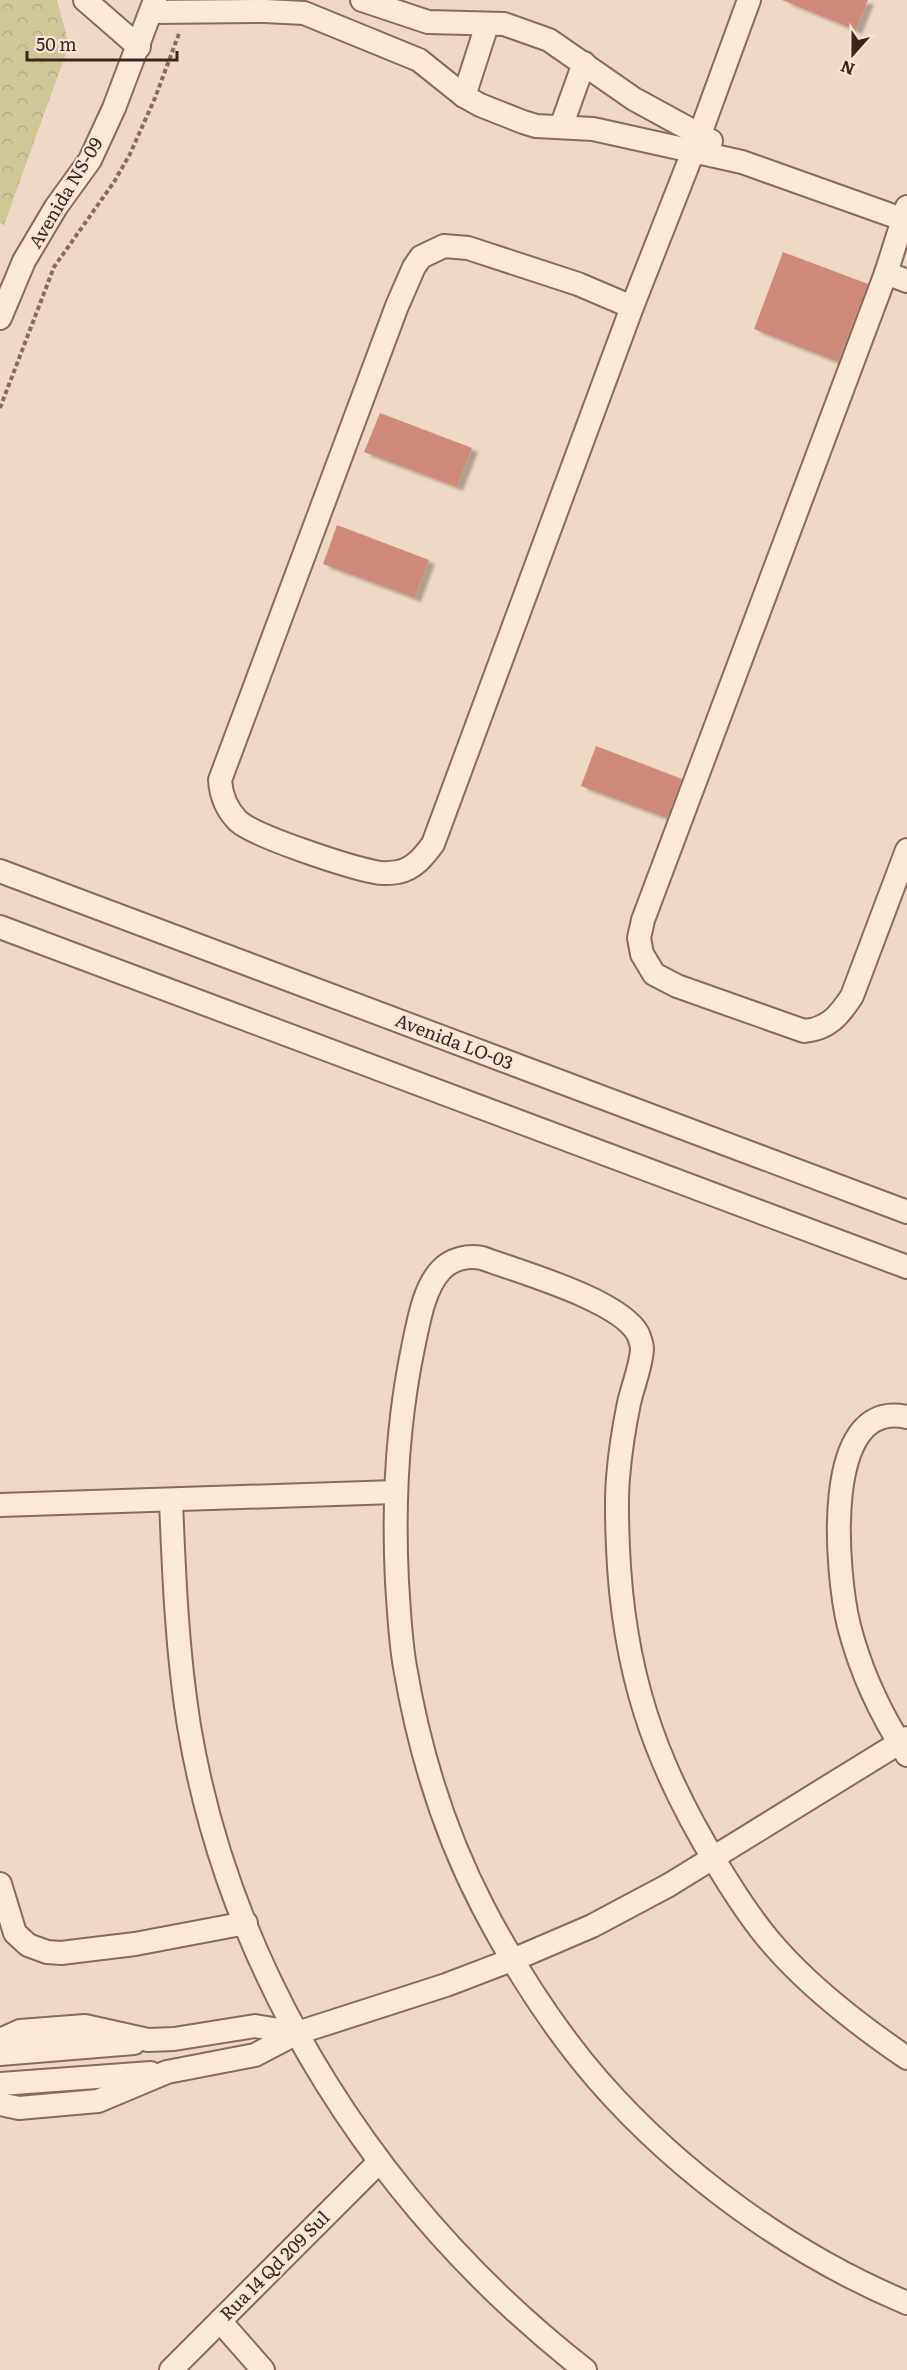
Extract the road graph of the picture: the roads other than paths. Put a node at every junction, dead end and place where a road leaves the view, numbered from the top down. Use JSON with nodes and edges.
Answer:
{"nodes":[{"id":1,"x":85,"y":0,"type":"edge"},
{"id":2,"x":362,"y":0,"type":"edge"},
{"id":3,"x":749,"y":0,"type":"edge"},
{"id":4,"x":153,"y":6,"type":"edge"},
{"id":5,"x":306,"y":6,"type":"edge"},
{"id":6,"x":487,"y":25,"type":"junction"},
{"id":7,"x":139,"y":46,"type":"junction"},
{"id":8,"x":584,"y":63,"type":"junction"},
{"id":9,"x":464,"y":96,"type":"junction"},
{"id":10,"x":561,"y":127,"type":"junction"},
{"id":11,"x":696,"y":143,"type":"junction"},
{"id":12,"x":904,"y":213,"type":"edge"},
{"id":13,"x":897,"y":277,"type":"edge"},
{"id":14,"x":632,"y":307,"type":"junction"},
{"id":15,"x":0,"y":318,"type":"edge"},
{"id":16,"x":907,"y":850,"type":"edge"},
{"id":17,"x":0,"y":871,"type":"edge"},
{"id":18,"x":0,"y":927,"type":"edge"},
{"id":19,"x":907,"y":1212,"type":"edge"},
{"id":20,"x":907,"y":1267,"type":"edge"},
{"id":21,"x":907,"y":1417,"type":"edge"},
{"id":22,"x":394,"y":1492,"type":"junction"},
{"id":23,"x":171,"y":1501,"type":"junction"},
{"id":24,"x":0,"y":1505,"type":"edge"},
{"id":25,"x":904,"y":1745,"type":"edge"},
{"id":26,"x":713,"y":1859,"type":"junction"},
{"id":27,"x":0,"y":1884,"type":"edge"},
{"id":28,"x":246,"y":1923,"type":"junction"},
{"id":29,"x":513,"y":1959,"type":"junction"},
{"id":30,"x":297,"y":2033,"type":"junction"},
{"id":31,"x":0,"y":2040,"type":"edge"},
{"id":32,"x":159,"y":2040,"type":"junction"},
{"id":33,"x":0,"y":2054,"type":"edge"},
{"id":34,"x":907,"y":2058,"type":"edge"},
{"id":35,"x":166,"y":2072,"type":"junction"},
{"id":36,"x":0,"y":2084,"type":"edge"},
{"id":37,"x":0,"y":2104,"type":"edge"},
{"id":38,"x":379,"y":2162,"type":"junction"},
{"id":39,"x":907,"y":2303,"type":"edge"},
{"id":40,"x":220,"y":2321,"type":"junction"},
{"id":41,"x":171,"y":2370,"type":"edge"},
{"id":42,"x":263,"y":2370,"type":"edge"},
{"id":43,"x":585,"y":2370,"type":"edge"}],
"edges":[{"from":1,"to":7,"type":"street"},
{"from":2,"to":6,"type":"street"},
{"from":3,"to":11,"type":"street"},
{"from":4,"to":5,"type":"street"},
{"from":4,"to":7,"type":"street","name":"Avenida NS-09"},
{"from":5,"to":9,"type":"street"},
{"from":6,"to":8,"type":"street"},
{"from":6,"to":9,"type":"street"},
{"from":7,"to":15,"type":"street","name":"Avenida NS-09"},
{"from":8,"to":10,"type":"street"},
{"from":8,"to":11,"type":"street"},
{"from":9,"to":10,"type":"street"},
{"from":10,"to":11,"type":"street"},
{"from":11,"to":12,"type":"street"},
{"from":11,"to":14,"type":"street"},
{"from":12,"to":13,"type":"street"},
{"from":13,"to":16,"type":"street"},
{"from":14,"to":14,"type":"street"},
{"from":17,"to":19,"type":"street","name":"Avenida LO-03"},
{"from":18,"to":20,"type":"street"},
{"from":21,"to":25,"type":"street"},
{"from":22,"to":23,"type":"street"},
{"from":22,"to":26,"type":"street"},
{"from":22,"to":29,"type":"street"},
{"from":23,"to":24,"type":"street"},
{"from":23,"to":28,"type":"street"},
{"from":25,"to":26,"type":"street"},
{"from":26,"to":29,"type":"street"},
{"from":26,"to":34,"type":"street"},
{"from":27,"to":28,"type":"street"},
{"from":28,"to":30,"type":"street"},
{"from":29,"to":30,"type":"street"},
{"from":29,"to":39,"type":"street"},
{"from":30,"to":32,"type":"street"},
{"from":30,"to":35,"type":"street"},
{"from":30,"to":38,"type":"street"},
{"from":31,"to":32,"type":"street"},
{"from":32,"to":33,"type":"street"},
{"from":35,"to":36,"type":"street"},
{"from":35,"to":37,"type":"street"},
{"from":38,"to":40,"type":"street","name":"Rua 14 Qd 209 Sul"},
{"from":38,"to":43,"type":"street"},
{"from":40,"to":41,"type":"street","name":"Rua 14 Qd 209 Sul"},
{"from":40,"to":42,"type":"street"}]}
